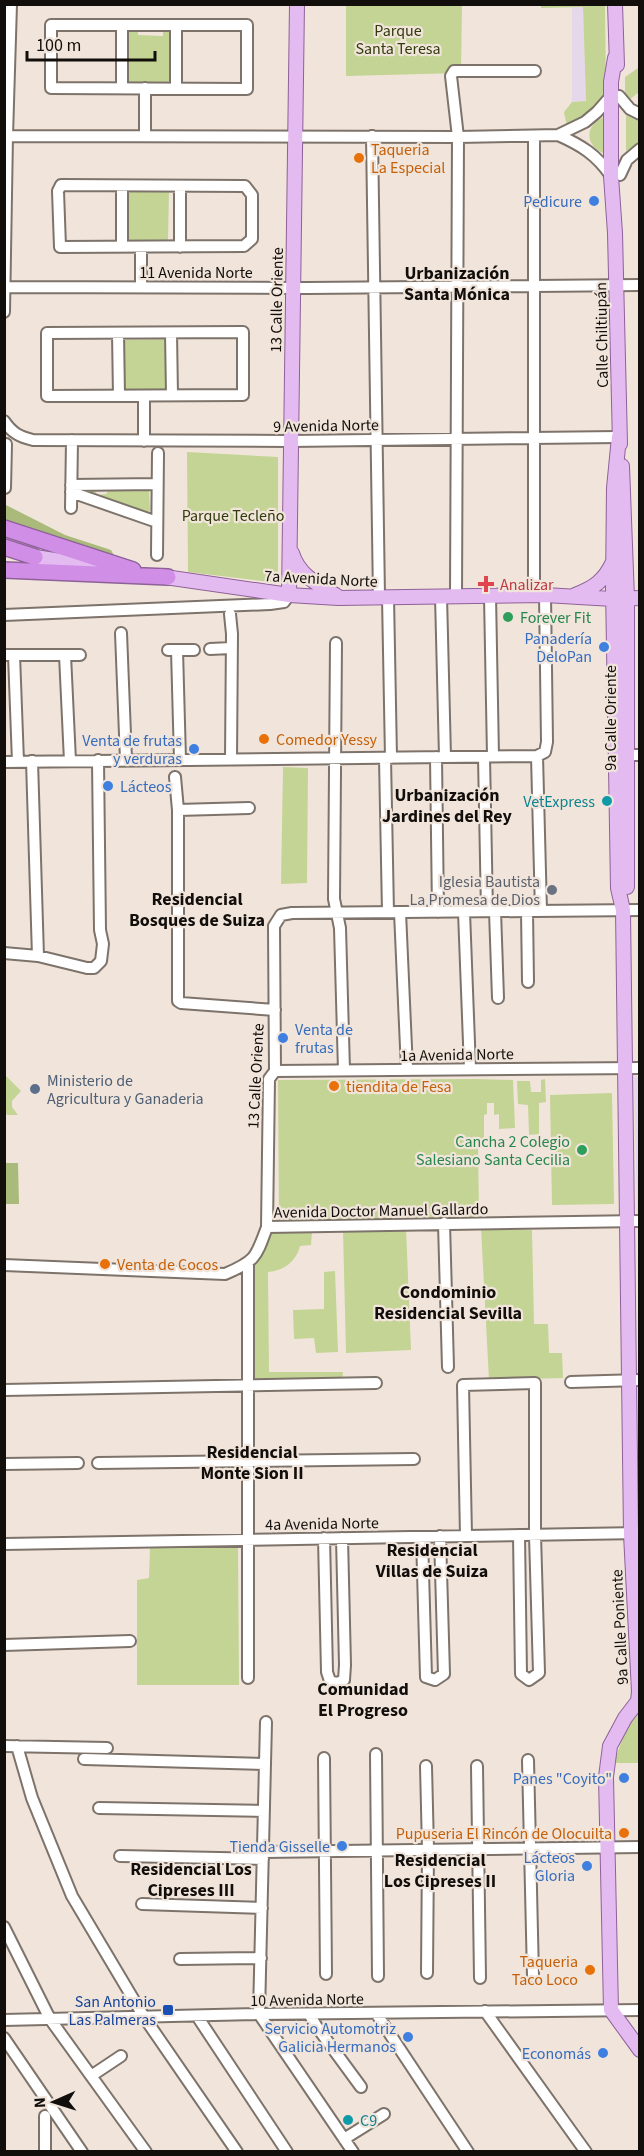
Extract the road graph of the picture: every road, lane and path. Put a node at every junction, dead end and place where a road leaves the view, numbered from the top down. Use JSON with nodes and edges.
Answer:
{"nodes":[{"id":1,"x":11,"y":4,"type":"edge"},
{"id":2,"x":297,"y":4,"type":"edge"},
{"id":3,"x":615,"y":4,"type":"edge"},
{"id":4,"x":122,"y":25,"type":"junction"},
{"id":5,"x":176,"y":25,"type":"junction"},
{"id":6,"x":6,"y":66,"type":"edge"},
{"id":7,"x":535,"y":72,"type":"dead end"},
{"id":8,"x":122,"y":88,"type":"junction"},
{"id":9,"x":145,"y":88,"type":"junction"},
{"id":10,"x":176,"y":88,"type":"junction"},
{"id":11,"x":615,"y":96,"type":"junction"},
{"id":12,"x":639,"y":114,"type":"edge"},
{"id":13,"x":295,"y":135,"type":"junction"},
{"id":14,"x":558,"y":135,"type":"junction"},
{"id":15,"x":7,"y":136,"type":"junction"},
{"id":16,"x":145,"y":136,"type":"junction"},
{"id":17,"x":372,"y":136,"type":"junction"},
{"id":18,"x":534,"y":136,"type":"junction"},
{"id":19,"x":458,"y":137,"type":"junction"},
{"id":20,"x":639,"y":149,"type":"edge"},
{"id":21,"x":615,"y":176,"type":"junction"},
{"id":22,"x":122,"y":186,"type":"junction"},
{"id":23,"x":180,"y":186,"type":"junction"},
{"id":24,"x":5,"y":229,"type":"edge"},
{"id":25,"x":122,"y":247,"type":"junction"},
{"id":26,"x":141,"y":247,"type":"junction"},
{"id":27,"x":180,"y":247,"type":"junction"},
{"id":28,"x":616,"y":285,"type":"junction"},
{"id":29,"x":639,"y":285,"type":"edge"},
{"id":30,"x":457,"y":286,"type":"junction"},
{"id":31,"x":534,"y":286,"type":"junction"},
{"id":32,"x":5,"y":287,"type":"edge"},
{"id":33,"x":141,"y":287,"type":"junction"},
{"id":34,"x":292,"y":287,"type":"junction"},
{"id":35,"x":374,"y":287,"type":"junction"},
{"id":36,"x":4,"y":312,"type":"edge"},
{"id":37,"x":118,"y":333,"type":"junction"},
{"id":38,"x":171,"y":333,"type":"junction"},
{"id":39,"x":172,"y":395,"type":"junction"},
{"id":40,"x":119,"y":396,"type":"junction"},
{"id":41,"x":144,"y":396,"type":"junction"},
{"id":42,"x":4,"y":422,"type":"edge"},
{"id":43,"x":619,"y":436,"type":"junction"},
{"id":44,"x":534,"y":438,"type":"junction"},
{"id":45,"x":456,"y":439,"type":"junction"},
{"id":46,"x":72,"y":440,"type":"junction"},
{"id":47,"x":375,"y":440,"type":"junction"},
{"id":48,"x":144,"y":441,"type":"junction"},
{"id":49,"x":290,"y":441,"type":"junction"},
{"id":50,"x":6,"y":444,"type":"dead end"},
{"id":51,"x":158,"y":453,"type":"dead end"},
{"id":52,"x":5,"y":460,"type":"edge"},
{"id":53,"x":157,"y":484,"type":"junction"},
{"id":54,"x":6,"y":488,"type":"edge"},
{"id":55,"x":71,"y":489,"type":"junction"},
{"id":56,"x":71,"y":508,"type":"dead end"},
{"id":57,"x":157,"y":522,"type":"junction"},
{"id":58,"x":4,"y":528,"type":"edge"},
{"id":59,"x":288,"y":543,"type":"junction"},
{"id":60,"x":4,"y":547,"type":"edge"},
{"id":61,"x":4,"y":553,"type":"edge"},
{"id":62,"x":157,"y":555,"type":"dead end"},
{"id":63,"x":34,"y":557,"type":"junction"},
{"id":64,"x":614,"y":560,"type":"junction"},
{"id":65,"x":4,"y":570,"type":"edge"},
{"id":66,"x":141,"y":573,"type":"junction"},
{"id":67,"x":168,"y":578,"type":"junction"},
{"id":68,"x":626,"y":593,"type":"edge"},
{"id":69,"x":539,"y":595,"type":"junction"},
{"id":70,"x":289,"y":596,"type":"junction"},
{"id":71,"x":441,"y":596,"type":"junction"},
{"id":72,"x":456,"y":596,"type":"junction"},
{"id":73,"x":490,"y":596,"type":"junction"},
{"id":74,"x":383,"y":597,"type":"junction"},
{"id":75,"x":572,"y":597,"type":"junction"},
{"id":76,"x":338,"y":598,"type":"junction"},
{"id":77,"x":230,"y":614,"type":"dead end"},
{"id":78,"x":4,"y":615,"type":"edge"},
{"id":79,"x":615,"y":616,"type":"junction"},
{"id":80,"x":121,"y":633,"type":"dead end"},
{"id":81,"x":336,"y":643,"type":"dead end"},
{"id":82,"x":231,"y":648,"type":"junction"},
{"id":83,"x":210,"y":649,"type":"dead end"},
{"id":84,"x":194,"y":650,"type":"dead end"},
{"id":85,"x":9,"y":655,"type":"edge"},
{"id":86,"x":65,"y":655,"type":"junction"},
{"id":87,"x":80,"y":656,"type":"dead end"},
{"id":88,"x":627,"y":755,"type":"edge"},
{"id":89,"x":537,"y":756,"type":"junction"},
{"id":90,"x":440,"y":757,"type":"junction"},
{"id":91,"x":489,"y":757,"type":"junction"},
{"id":92,"x":336,"y":758,"type":"junction"},
{"id":93,"x":388,"y":758,"type":"junction"},
{"id":94,"x":231,"y":759,"type":"junction"},
{"id":95,"x":98,"y":760,"type":"junction"},
{"id":96,"x":126,"y":760,"type":"junction"},
{"id":97,"x":180,"y":760,"type":"junction"},
{"id":98,"x":32,"y":761,"type":"junction"},
{"id":99,"x":70,"y":761,"type":"junction"},
{"id":100,"x":4,"y":762,"type":"edge"},
{"id":101,"x":18,"y":762,"type":"junction"},
{"id":102,"x":176,"y":777,"type":"dead end"},
{"id":103,"x":249,"y":808,"type":"dead end"},
{"id":104,"x":178,"y":810,"type":"junction"},
{"id":105,"x":623,"y":910,"type":"junction"},
{"id":106,"x":639,"y":910,"type":"edge"},
{"id":107,"x":491,"y":911,"type":"junction"},
{"id":108,"x":527,"y":911,"type":"junction"},
{"id":109,"x":541,"y":911,"type":"junction"},
{"id":110,"x":388,"y":912,"type":"junction"},
{"id":111,"x":400,"y":912,"type":"junction"},
{"id":112,"x":438,"y":912,"type":"junction"},
{"id":113,"x":464,"y":912,"type":"junction"},
{"id":114,"x":336,"y":913,"type":"junction"},
{"id":115,"x":4,"y":953,"type":"edge"},
{"id":116,"x":38,"y":956,"type":"junction"},
{"id":117,"x":528,"y":982,"type":"dead end"},
{"id":118,"x":498,"y":998,"type":"dead end"},
{"id":119,"x":274,"y":1010,"type":"junction"},
{"id":120,"x":633,"y":1068,"type":"edge"},
{"id":121,"x":470,"y":1069,"type":"junction"},
{"id":122,"x":344,"y":1070,"type":"junction"},
{"id":123,"x":408,"y":1070,"type":"junction"},
{"id":124,"x":275,"y":1071,"type":"junction"},
{"id":125,"x":634,"y":1221,"type":"edge"},
{"id":126,"x":444,"y":1223,"type":"junction"},
{"id":127,"x":267,"y":1227,"type":"junction"},
{"id":128,"x":248,"y":1264,"type":"junction"},
{"id":129,"x":4,"y":1265,"type":"edge"},
{"id":130,"x":448,"y":1367,"type":"dead end"},
{"id":131,"x":634,"y":1380,"type":"edge"},
{"id":132,"x":571,"y":1382,"type":"dead end"},
{"id":133,"x":376,"y":1383,"type":"dead end"},
{"id":134,"x":248,"y":1385,"type":"junction"},
{"id":135,"x":4,"y":1390,"type":"edge"},
{"id":136,"x":414,"y":1459,"type":"dead end"},
{"id":137,"x":248,"y":1461,"type":"junction"},
{"id":138,"x":78,"y":1463,"type":"dead end"},
{"id":139,"x":98,"y":1463,"type":"dead end"},
{"id":140,"x":4,"y":1464,"type":"edge"},
{"id":141,"x":635,"y":1534,"type":"edge"},
{"id":142,"x":519,"y":1535,"type":"junction"},
{"id":143,"x":535,"y":1535,"type":"junction"},
{"id":144,"x":440,"y":1536,"type":"junction"},
{"id":145,"x":466,"y":1536,"type":"junction"},
{"id":146,"x":422,"y":1537,"type":"junction"},
{"id":147,"x":324,"y":1538,"type":"junction"},
{"id":148,"x":342,"y":1538,"type":"junction"},
{"id":149,"x":248,"y":1540,"type":"junction"},
{"id":150,"x":4,"y":1544,"type":"edge"},
{"id":151,"x":130,"y":1641,"type":"dead end"},
{"id":152,"x":4,"y":1645,"type":"edge"},
{"id":153,"x":248,"y":1678,"type":"dead end"},
{"id":154,"x":639,"y":1692,"type":"edge"},
{"id":155,"x":266,"y":1722,"type":"dead end"},
{"id":156,"x":4,"y":1746,"type":"edge"},
{"id":157,"x":17,"y":1746,"type":"junction"},
{"id":158,"x":107,"y":1748,"type":"dead end"},
{"id":159,"x":376,"y":1755,"type":"dead end"},
{"id":160,"x":324,"y":1758,"type":"dead end"},
{"id":161,"x":84,"y":1759,"type":"dead end"},
{"id":162,"x":528,"y":1760,"type":"dead end"},
{"id":163,"x":265,"y":1764,"type":"junction"},
{"id":164,"x":426,"y":1766,"type":"dead end"},
{"id":165,"x":477,"y":1767,"type":"dead end"},
{"id":166,"x":99,"y":1808,"type":"dead end"},
{"id":167,"x":264,"y":1811,"type":"junction"},
{"id":168,"x":607,"y":1847,"type":"junction"},
{"id":169,"x":639,"y":1847,"type":"edge"},
{"id":170,"x":530,"y":1848,"type":"junction"},
{"id":171,"x":428,"y":1849,"type":"junction"},
{"id":172,"x":479,"y":1849,"type":"junction"},
{"id":173,"x":377,"y":1850,"type":"junction"},
{"id":174,"x":326,"y":1851,"type":"junction"},
{"id":175,"x":120,"y":1856,"type":"dead end"},
{"id":176,"x":263,"y":1856,"type":"junction"},
{"id":177,"x":142,"y":1904,"type":"dead end"},
{"id":178,"x":262,"y":1908,"type":"junction"},
{"id":179,"x":4,"y":1927,"type":"edge"},
{"id":180,"x":261,"y":1958,"type":"junction"},
{"id":181,"x":180,"y":1959,"type":"dead end"},
{"id":182,"x":427,"y":1973,"type":"dead end"},
{"id":183,"x":326,"y":1974,"type":"dead end"},
{"id":184,"x":378,"y":1976,"type":"dead end"},
{"id":185,"x":533,"y":1976,"type":"dead end"},
{"id":186,"x":480,"y":1978,"type":"dead end"},
{"id":187,"x":611,"y":2010,"type":"junction"},
{"id":188,"x":639,"y":2010,"type":"edge"},
{"id":189,"x":485,"y":2011,"type":"junction"},
{"id":190,"x":376,"y":2013,"type":"junction"},
{"id":191,"x":259,"y":2014,"type":"junction"},
{"id":192,"x":309,"y":2014,"type":"junction"},
{"id":193,"x":197,"y":2016,"type":"junction"},
{"id":194,"x":144,"y":2017,"type":"junction"},
{"id":195,"x":50,"y":2019,"type":"junction"},
{"id":196,"x":4,"y":2020,"type":"edge"},
{"id":197,"x":4,"y":2038,"type":"edge"},
{"id":198,"x":639,"y":2050,"type":"edge"},
{"id":199,"x":121,"y":2056,"type":"dead end"},
{"id":200,"x":91,"y":2076,"type":"junction"},
{"id":201,"x":361,"y":2087,"type":"dead end"},
{"id":202,"x":384,"y":2114,"type":"dead end"},
{"id":203,"x":45,"y":2116,"type":"dead end"},
{"id":204,"x":344,"y":2139,"type":"junction"},
{"id":205,"x":45,"y":2151,"type":"edge"},
{"id":206,"x":82,"y":2151,"type":"edge"},
{"id":207,"x":146,"y":2151,"type":"edge"},
{"id":208,"x":237,"y":2151,"type":"edge"},
{"id":209,"x":287,"y":2151,"type":"edge"},
{"id":210,"x":353,"y":2151,"type":"edge"},
{"id":211,"x":468,"y":2151,"type":"edge"},
{"id":212,"x":586,"y":2151,"type":"edge"}],
"edges":[{"from":1,"to":6,"type":"street"},
{"from":2,"to":13,"type":"main road","name":"13 Calle Oriente"},
{"from":3,"to":11,"type":"main road","name":"Calle Chiltiupán"},
{"from":4,"to":5,"type":"street"},
{"from":4,"to":8,"type":"street"},
{"from":4,"to":8,"type":"street"},
{"from":5,"to":10,"type":"street"},
{"from":5,"to":10,"type":"street"},
{"from":6,"to":15,"type":"street"},
{"from":7,"to":19,"type":"street"},
{"from":8,"to":9,"type":"street"},
{"from":9,"to":10,"type":"street"},
{"from":9,"to":16,"type":"street"},
{"from":11,"to":12,"type":"street"},
{"from":11,"to":14,"type":"street"},
{"from":11,"to":21,"type":"main road","name":"Calle Chiltiupán"},
{"from":13,"to":16,"type":"street"},
{"from":13,"to":17,"type":"street"},
{"from":13,"to":34,"type":"main road","name":"13 Calle Oriente"},
{"from":14,"to":18,"type":"street"},
{"from":14,"to":21,"type":"street"},
{"from":15,"to":16,"type":"street"},
{"from":15,"to":24,"type":"street"},
{"from":17,"to":19,"type":"street"},
{"from":17,"to":35,"type":"street"},
{"from":18,"to":19,"type":"street"},
{"from":18,"to":31,"type":"street"},
{"from":19,"to":30,"type":"street"},
{"from":20,"to":21,"type":"street"},
{"from":21,"to":28,"type":"main road","name":"Calle Chiltiupán"},
{"from":22,"to":23,"type":"street"},
{"from":22,"to":25,"type":"street"},
{"from":22,"to":25,"type":"street"},
{"from":23,"to":27,"type":"street"},
{"from":23,"to":27,"type":"street"},
{"from":24,"to":32,"type":"street"},
{"from":25,"to":26,"type":"street"},
{"from":26,"to":27,"type":"street"},
{"from":26,"to":33,"type":"street"},
{"from":28,"to":29,"type":"street","name":"11 Avenida Norte"},
{"from":28,"to":31,"type":"street","name":"11 Avenida Norte"},
{"from":28,"to":43,"type":"main road","name":"Calle Chiltiupán"},
{"from":30,"to":31,"type":"street","name":"11 Avenida Norte"},
{"from":30,"to":35,"type":"street","name":"11 Avenida Norte"},
{"from":30,"to":45,"type":"street"},
{"from":31,"to":44,"type":"street"},
{"from":32,"to":33,"type":"street","name":"11 Avenida Norte"},
{"from":32,"to":36,"type":"street"},
{"from":33,"to":34,"type":"street","name":"11 Avenida Norte"},
{"from":34,"to":35,"type":"street","name":"11 Avenida Norte"},
{"from":34,"to":49,"type":"main road","name":"13 Calle Oriente"},
{"from":35,"to":47,"type":"street"},
{"from":37,"to":38,"type":"street"},
{"from":37,"to":40,"type":"street"},
{"from":37,"to":40,"type":"street"},
{"from":38,"to":39,"type":"street"},
{"from":38,"to":39,"type":"street"},
{"from":39,"to":41,"type":"street"},
{"from":40,"to":41,"type":"street"},
{"from":41,"to":48,"type":"street"},
{"from":42,"to":46,"type":"street","name":"9 Avenida Norte"},
{"from":43,"to":44,"type":"street","name":"9 Avenida Norte"},
{"from":43,"to":64,"type":"main road","name":"Calle Chiltiupán"},
{"from":43,"to":68,"type":"main road","name":"Calle Chiltiupán"},
{"from":44,"to":45,"type":"street","name":"9 Avenida Norte"},
{"from":44,"to":69,"type":"street"},
{"from":45,"to":47,"type":"street","name":"9 Avenida Norte"},
{"from":45,"to":72,"type":"street"},
{"from":46,"to":48,"type":"street","name":"9 Avenida Norte"},
{"from":46,"to":55,"type":"street"},
{"from":47,"to":49,"type":"street","name":"9 Avenida Norte"},
{"from":47,"to":74,"type":"street"},
{"from":48,"to":49,"type":"street","name":"9 Avenida Norte"},
{"from":49,"to":59,"type":"main road","name":"13 Calle Oriente"},
{"from":50,"to":52,"type":"street"},
{"from":51,"to":53,"type":"street"},
{"from":52,"to":54,"type":"street"},
{"from":53,"to":55,"type":"street"},
{"from":53,"to":57,"type":"street"},
{"from":55,"to":56,"type":"street"},
{"from":55,"to":57,"type":"street"},
{"from":57,"to":62,"type":"street"},
{"from":58,"to":66,"type":"highway"},
{"from":59,"to":70,"type":"main road","name":"13 Calle Oriente"},
{"from":59,"to":76,"type":"main road"},
{"from":60,"to":63,"type":"highway"},
{"from":61,"to":63,"type":"highway"},
{"from":63,"to":66,"type":"main road","name":"7a Avenida Norte"},
{"from":64,"to":68,"type":"main road","name":"Calle Chiltiupán"},
{"from":64,"to":75,"type":"main road"},
{"from":65,"to":67,"type":"highway"},
{"from":66,"to":67,"type":"main road","name":"7a Avenida Norte"},
{"from":67,"to":70,"type":"main road","name":"7a Avenida Norte"},
{"from":68,"to":75,"type":"main road","name":"7a Avenida Norte"},
{"from":68,"to":79,"type":"main road","name":"9a Calle Oriente"},
{"from":68,"to":88,"type":"main road","name":"9a Calle Oriente"},
{"from":69,"to":73,"type":"main road","name":"7a Avenida Norte"},
{"from":69,"to":75,"type":"main road","name":"7a Avenida Norte"},
{"from":69,"to":89,"type":"street"},
{"from":70,"to":76,"type":"main road","name":"7a Avenida Norte"},
{"from":70,"to":78,"type":"street"},
{"from":71,"to":72,"type":"main road","name":"7a Avenida Norte"},
{"from":71,"to":74,"type":"main road","name":"7a Avenida Norte"},
{"from":71,"to":90,"type":"street"},
{"from":72,"to":73,"type":"main road","name":"7a Avenida Norte"},
{"from":73,"to":91,"type":"street"},
{"from":74,"to":76,"type":"main road","name":"7a Avenida Norte"},
{"from":74,"to":93,"type":"street"},
{"from":75,"to":79,"type":"main road"},
{"from":77,"to":82,"type":"street"},
{"from":79,"to":88,"type":"main road","name":"9a Calle Oriente"},
{"from":80,"to":96,"type":"street"},
{"from":81,"to":92,"type":"street"},
{"from":82,"to":83,"type":"street"},
{"from":82,"to":94,"type":"street"},
{"from":84,"to":97,"type":"street"},
{"from":85,"to":86,"type":"street"},
{"from":85,"to":101,"type":"street"},
{"from":86,"to":87,"type":"street"},
{"from":86,"to":99,"type":"street"},
{"from":88,"to":105,"type":"main road","name":"9a Calle Oriente"},
{"from":89,"to":91,"type":"street"},
{"from":89,"to":109,"type":"street"},
{"from":90,"to":91,"type":"street"},
{"from":90,"to":93,"type":"street"},
{"from":90,"to":112,"type":"street"},
{"from":91,"to":107,"type":"street"},
{"from":92,"to":93,"type":"street"},
{"from":92,"to":94,"type":"street"},
{"from":92,"to":114,"type":"street"},
{"from":93,"to":110,"type":"street"},
{"from":94,"to":97,"type":"street"},
{"from":95,"to":96,"type":"street"},
{"from":95,"to":99,"type":"street"},
{"from":95,"to":116,"type":"street"},
{"from":96,"to":97,"type":"street"},
{"from":98,"to":99,"type":"street"},
{"from":98,"to":101,"type":"street"},
{"from":98,"to":116,"type":"street"},
{"from":100,"to":101,"type":"street"},
{"from":102,"to":104,"type":"street"},
{"from":103,"to":104,"type":"street"},
{"from":104,"to":119,"type":"street"},
{"from":105,"to":106,"type":"street"},
{"from":105,"to":109,"type":"street"},
{"from":105,"to":120,"type":"main road","name":"9a Calle Oriente"},
{"from":107,"to":108,"type":"street"},
{"from":107,"to":113,"type":"street"},
{"from":107,"to":118,"type":"street"},
{"from":108,"to":109,"type":"street"},
{"from":108,"to":117,"type":"street"},
{"from":110,"to":111,"type":"street"},
{"from":110,"to":114,"type":"street"},
{"from":111,"to":112,"type":"street"},
{"from":111,"to":123,"type":"street"},
{"from":112,"to":113,"type":"street"},
{"from":113,"to":121,"type":"street"},
{"from":114,"to":119,"type":"street","name":"13 Calle Oriente"},
{"from":114,"to":122,"type":"street"},
{"from":115,"to":116,"type":"street"},
{"from":119,"to":124,"type":"street","name":"13 Calle Oriente"},
{"from":120,"to":121,"type":"street","name":"1a Avenida Norte"},
{"from":120,"to":125,"type":"main road","name":"9a Calle Oriente"},
{"from":121,"to":123,"type":"street","name":"1a Avenida Norte"},
{"from":122,"to":123,"type":"street","name":"1a Avenida Norte"},
{"from":122,"to":124,"type":"street","name":"1a Avenida Norte"},
{"from":124,"to":127,"type":"street","name":"13 Calle Oriente"},
{"from":125,"to":126,"type":"street","name":"Avenida Doctor Manuel Gallardo"},
{"from":125,"to":131,"type":"main road","name":"9a Calle Poniente"},
{"from":126,"to":127,"type":"street","name":"Avenida Doctor Manuel Gallardo"},
{"from":126,"to":130,"type":"street"},
{"from":127,"to":128,"type":"street","name":"Avenida Doctor Manuel Gallardo"},
{"from":128,"to":129,"type":"street"},
{"from":128,"to":134,"type":"street"},
{"from":131,"to":132,"type":"street"},
{"from":131,"to":141,"type":"main road","name":"9a Calle Poniente"},
{"from":133,"to":134,"type":"street"},
{"from":134,"to":135,"type":"street"},
{"from":134,"to":137,"type":"street"},
{"from":136,"to":137,"type":"street"},
{"from":137,"to":139,"type":"street"},
{"from":137,"to":149,"type":"street"},
{"from":138,"to":140,"type":"street"},
{"from":141,"to":143,"type":"street","name":"4a Avenida Norte"},
{"from":141,"to":154,"type":"main road","name":"9a Calle Poniente"},
{"from":142,"to":143,"type":"street","name":"4a Avenida Norte"},
{"from":142,"to":143,"type":"street"},
{"from":142,"to":145,"type":"street","name":"4a Avenida Norte"},
{"from":143,"to":145,"type":"street"},
{"from":144,"to":145,"type":"street","name":"4a Avenida Norte"},
{"from":144,"to":146,"type":"street","name":"4a Avenida Norte"},
{"from":144,"to":146,"type":"street"},
{"from":146,"to":148,"type":"street","name":"4a Avenida Norte"},
{"from":147,"to":148,"type":"street","name":"4a Avenida Norte"},
{"from":147,"to":148,"type":"street"},
{"from":147,"to":149,"type":"street","name":"4a Avenida Norte"},
{"from":149,"to":150,"type":"street","name":"4a Avenida Norte"},
{"from":149,"to":153,"type":"street"},
{"from":151,"to":152,"type":"street"},
{"from":154,"to":168,"type":"main road","name":"9a Calle Poniente"},
{"from":155,"to":163,"type":"street"},
{"from":156,"to":157,"type":"street"},
{"from":157,"to":158,"type":"street"},
{"from":157,"to":194,"type":"street"},
{"from":159,"to":173,"type":"street"},
{"from":160,"to":174,"type":"street"},
{"from":161,"to":163,"type":"street"},
{"from":162,"to":170,"type":"street"},
{"from":163,"to":167,"type":"street"},
{"from":164,"to":171,"type":"street"},
{"from":165,"to":172,"type":"street"},
{"from":166,"to":167,"type":"street"},
{"from":167,"to":176,"type":"street"},
{"from":168,"to":169,"type":"street"},
{"from":168,"to":170,"type":"street"},
{"from":168,"to":187,"type":"main road","name":"9a Calle Poniente"},
{"from":170,"to":172,"type":"street"},
{"from":170,"to":185,"type":"street"},
{"from":171,"to":172,"type":"street"},
{"from":171,"to":173,"type":"street"},
{"from":171,"to":182,"type":"street"},
{"from":172,"to":186,"type":"street"},
{"from":173,"to":174,"type":"street"},
{"from":173,"to":184,"type":"street"},
{"from":174,"to":176,"type":"street"},
{"from":174,"to":183,"type":"street"},
{"from":175,"to":176,"type":"street"},
{"from":176,"to":178,"type":"street"},
{"from":177,"to":178,"type":"street"},
{"from":178,"to":180,"type":"street"},
{"from":179,"to":195,"type":"street"},
{"from":180,"to":181,"type":"street"},
{"from":180,"to":191,"type":"street"},
{"from":187,"to":188,"type":"street","name":"10 Avenida Norte"},
{"from":187,"to":189,"type":"street","name":"10 Avenida Norte"},
{"from":187,"to":198,"type":"main road"},
{"from":189,"to":190,"type":"street","name":"10 Avenida Norte"},
{"from":189,"to":212,"type":"street"},
{"from":190,"to":192,"type":"street","name":"10 Avenida Norte"},
{"from":190,"to":211,"type":"street"},
{"from":191,"to":192,"type":"street","name":"10 Avenida Norte"},
{"from":191,"to":193,"type":"street","name":"10 Avenida Norte"},
{"from":191,"to":204,"type":"street"},
{"from":192,"to":201,"type":"street"},
{"from":193,"to":194,"type":"street","name":"10 Avenida Norte"},
{"from":193,"to":209,"type":"street"},
{"from":194,"to":195,"type":"street","name":"10 Avenida Norte"},
{"from":194,"to":208,"type":"street"},
{"from":195,"to":196,"type":"street","name":"10 Avenida Norte"},
{"from":195,"to":200,"type":"street"},
{"from":197,"to":206,"type":"street"},
{"from":199,"to":200,"type":"street"},
{"from":200,"to":207,"type":"street"},
{"from":202,"to":204,"type":"street"},
{"from":203,"to":205,"type":"street"},
{"from":204,"to":210,"type":"street"}]}
